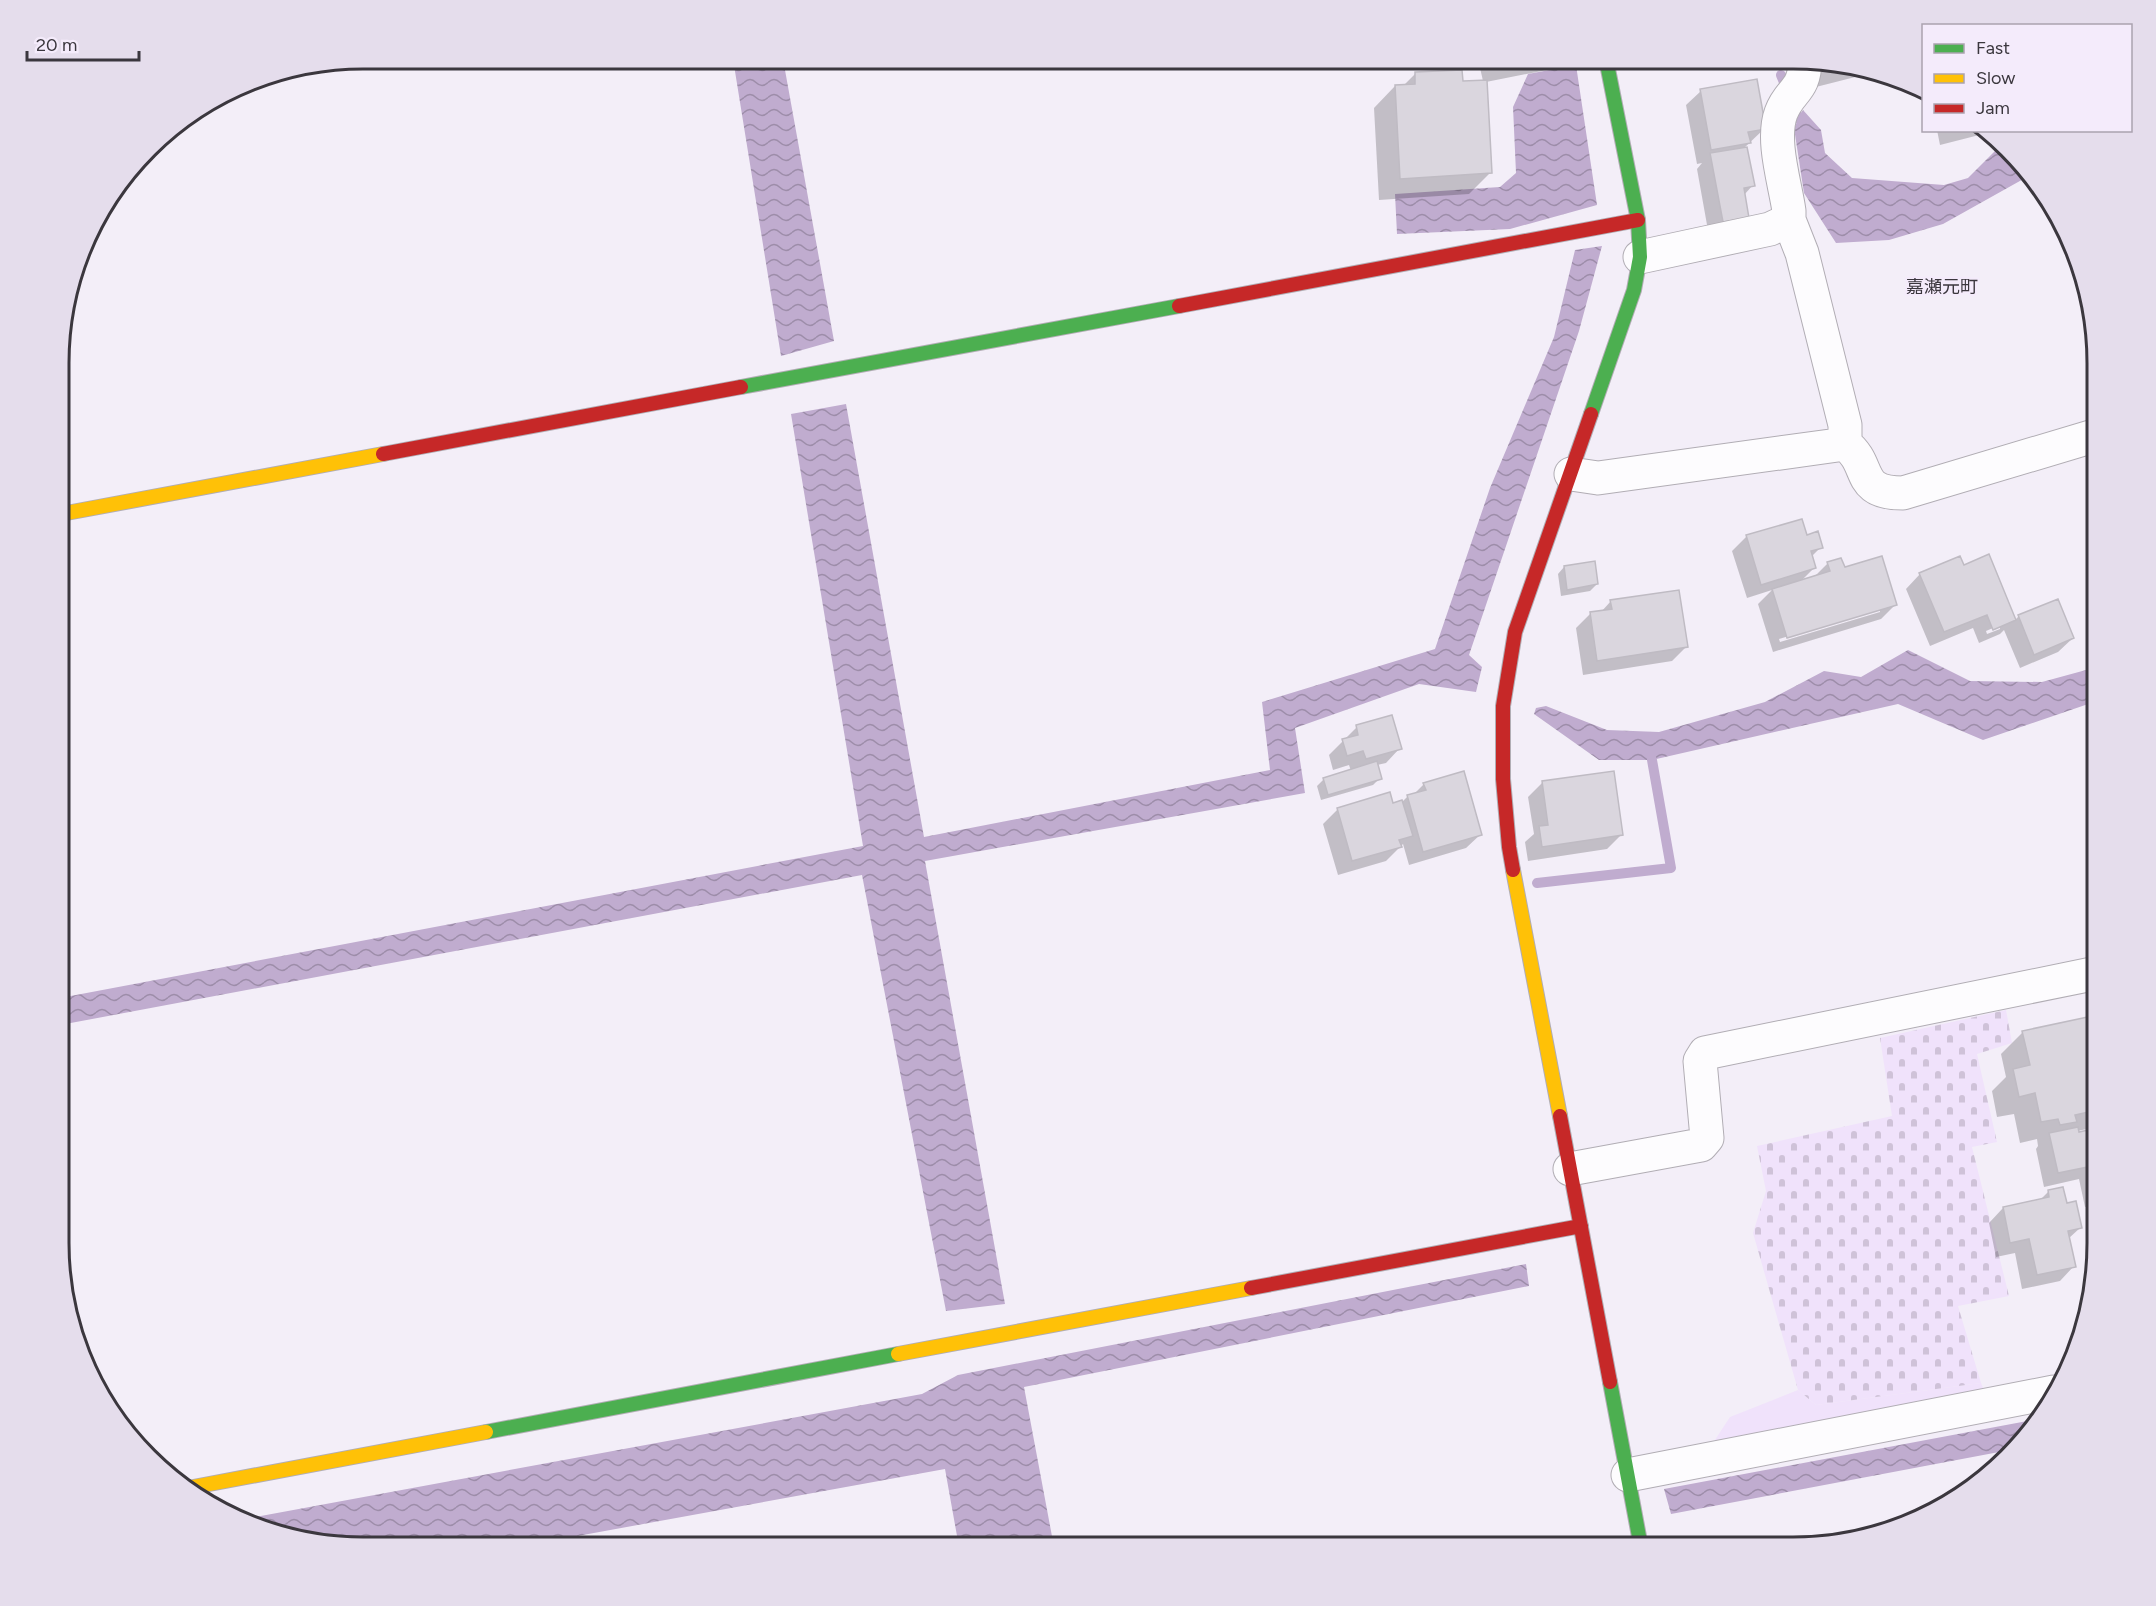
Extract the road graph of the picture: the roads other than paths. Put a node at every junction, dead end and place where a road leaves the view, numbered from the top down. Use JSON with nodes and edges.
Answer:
{"nodes":[{"id":1,"x":1608,"y":69,"type":"edge"},
{"id":2,"x":1796,"y":85,"type":"edge"},
{"id":3,"x":1638,"y":220,"type":"junction"},
{"id":4,"x":1789,"y":220,"type":"junction"},
{"id":5,"x":1640,"y":257,"type":"junction"},
{"id":6,"x":2087,"y":438,"type":"edge"},
{"id":7,"x":1845,"y":444,"type":"junction"},
{"id":8,"x":1571,"y":474,"type":"junction"},
{"id":9,"x":69,"y":513,"type":"edge"},
{"id":10,"x":2087,"y":976,"type":"edge"},
{"id":11,"x":1570,"y":1169,"type":"junction"},
{"id":12,"x":1581,"y":1226,"type":"junction"},
{"id":13,"x":2046,"y":1394,"type":"edge"},
{"id":14,"x":1628,"y":1475,"type":"junction"},
{"id":15,"x":197,"y":1486,"type":"edge"},
{"id":16,"x":1639,"y":1537,"type":"edge"}],
"edges":[{"from":1,"to":3,"type":"street"},
{"from":2,"to":4,"type":"street"},
{"from":3,"to":5,"type":"street"},
{"from":3,"to":9,"type":"street"},
{"from":4,"to":5,"type":"street"},
{"from":4,"to":7,"type":"street"},
{"from":5,"to":8,"type":"street"},
{"from":6,"to":7,"type":"street"},
{"from":7,"to":8,"type":"street"},
{"from":8,"to":11,"type":"street"},
{"from":10,"to":11,"type":"street"},
{"from":11,"to":12,"type":"street"},
{"from":12,"to":14,"type":"street"},
{"from":12,"to":15,"type":"street"},
{"from":13,"to":14,"type":"street"},
{"from":14,"to":16,"type":"street"}]}
